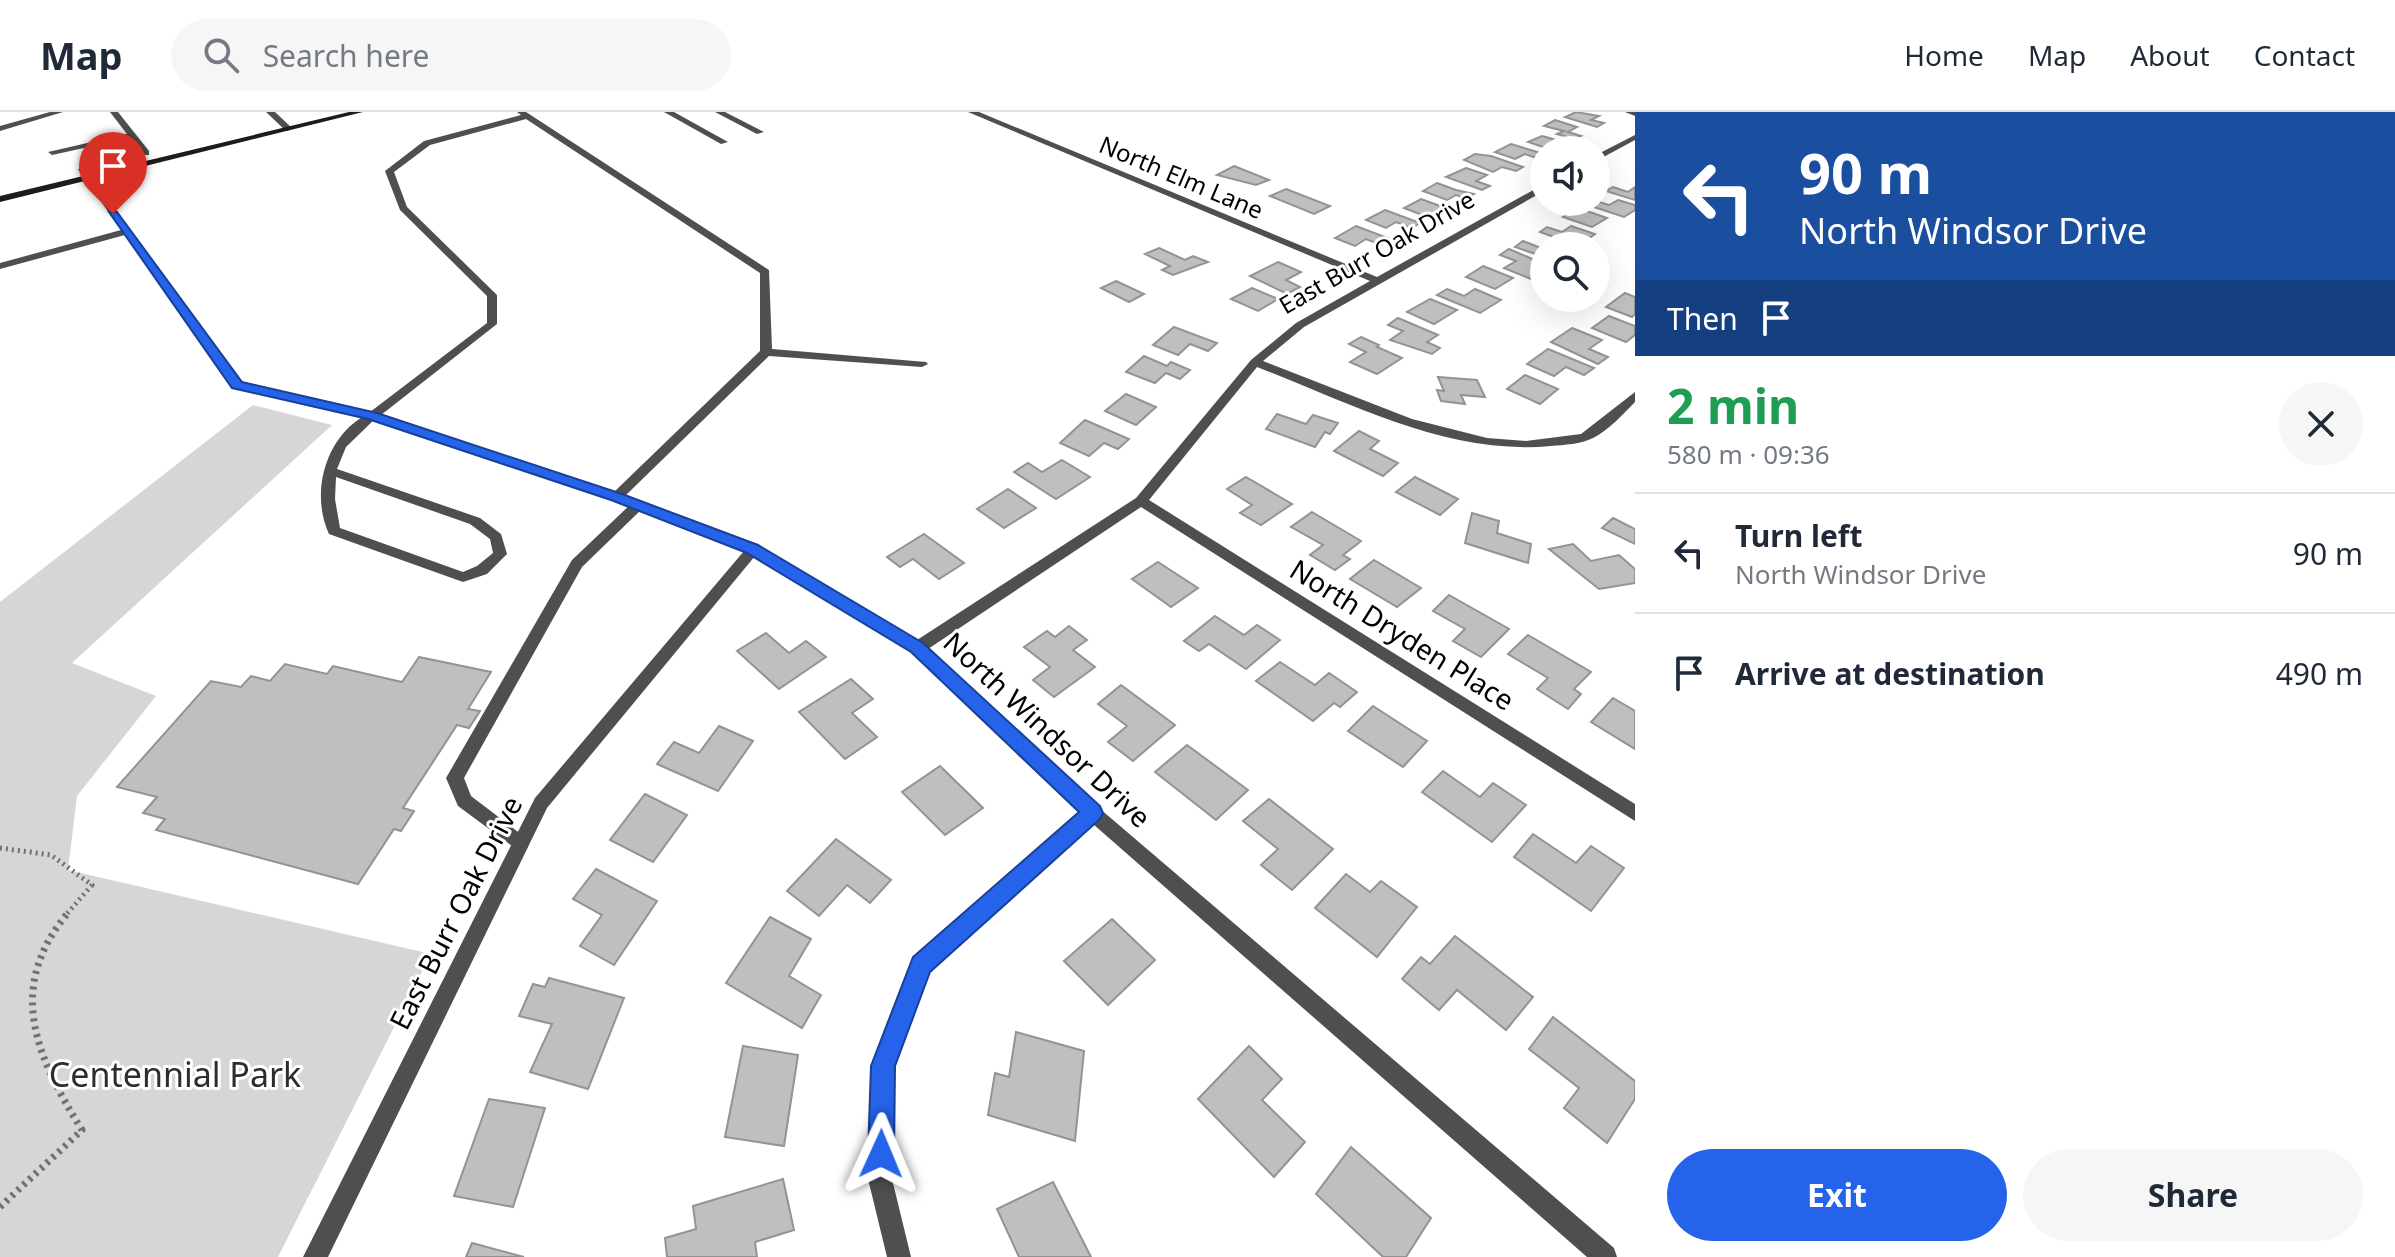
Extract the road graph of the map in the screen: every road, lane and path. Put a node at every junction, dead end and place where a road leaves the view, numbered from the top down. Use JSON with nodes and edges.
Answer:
{"nodes":[{"id":1,"x":59,"y":112,"type":"edge"},
{"id":2,"x":114,"y":112,"type":"edge"},
{"id":3,"x":270,"y":112,"type":"edge"},
{"id":4,"x":321,"y":112,"type":"edge"},
{"id":5,"x":359,"y":112,"type":"edge"},
{"id":6,"x":668,"y":112,"type":"edge"},
{"id":7,"x":719,"y":112,"type":"edge"},
{"id":8,"x":972,"y":112,"type":"edge"},
{"id":9,"x":1629,"y":112,"type":"edge"},
{"id":10,"x":524,"y":114,"type":"edge"},
{"id":11,"x":1635,"y":114,"type":"edge"},
{"id":12,"x":280,"y":121,"type":"junction"},
{"id":13,"x":0,"y":129,"type":"edge"},
{"id":14,"x":289,"y":129,"type":"junction"},
{"id":15,"x":760,"y":132,"type":"dead end"},
{"id":16,"x":131,"y":135,"type":"junction"},
{"id":17,"x":1635,"y":137,"type":"edge"},
{"id":18,"x":724,"y":142,"type":"dead end"},
{"id":19,"x":1610,"y":150,"type":"edge"},
{"id":20,"x":52,"y":152,"type":"dead end"},
{"id":21,"x":146,"y":153,"type":"junction"},
{"id":22,"x":86,"y":173,"type":"junction"},
{"id":23,"x":0,"y":189,"type":"edge"},
{"id":24,"x":1530,"y":195,"type":"edge"},
{"id":25,"x":0,"y":199,"type":"edge"},
{"id":26,"x":125,"y":232,"type":"junction"},
{"id":27,"x":0,"y":266,"type":"edge"},
{"id":28,"x":1375,"y":280,"type":"junction"},
{"id":29,"x":766,"y":352,"type":"junction"},
{"id":30,"x":1255,"y":362,"type":"junction"},
{"id":31,"x":922,"y":364,"type":"dead end"},
{"id":32,"x":1635,"y":396,"type":"edge"},
{"id":33,"x":372,"y":416,"type":"junction"},
{"id":34,"x":331,"y":471,"type":"junction"},
{"id":35,"x":616,"y":497,"type":"junction"},
{"id":36,"x":1141,"y":501,"type":"junction"},
{"id":37,"x":638,"y":505,"type":"junction"},
{"id":38,"x":753,"y":549,"type":"junction"},
{"id":39,"x":917,"y":648,"type":"junction"},
{"id":40,"x":1093,"y":813,"type":"junction"},
{"id":41,"x":1635,"y":813,"type":"edge"},
{"id":42,"x":520,"y":844,"type":"junction"},
{"id":43,"x":0,"y":848,"type":"edge"},
{"id":44,"x":0,"y":1207,"type":"edge"},
{"id":45,"x":315,"y":1257,"type":"edge"},
{"id":46,"x":899,"y":1257,"type":"edge"},
{"id":47,"x":1605,"y":1257,"type":"edge"}],
"edges":[{"from":1,"to":13,"type":"street"},
{"from":2,"to":16,"type":"street"},
{"from":3,"to":12,"type":"street"},
{"from":4,"to":12,"type":"main road"},
{"from":5,"to":14,"type":"main road"},
{"from":6,"to":18,"type":"street"},
{"from":7,"to":15,"type":"street"},
{"from":8,"to":28,"type":"street","name":"North Elm Lane"},
{"from":9,"to":11,"type":"street"},
{"from":10,"to":29,"type":"street"},
{"from":10,"to":33,"type":"street"},
{"from":12,"to":14,"type":"street"},
{"from":12,"to":21,"type":"main road"},
{"from":14,"to":22,"type":"main road"},
{"from":16,"to":20,"type":"street"},
{"from":16,"to":21,"type":"street"},
{"from":17,"to":19,"type":"street"},
{"from":21,"to":22,"type":"main road"},
{"from":22,"to":23,"type":"main road"},
{"from":22,"to":25,"type":"main road"},
{"from":22,"to":26,"type":"street","name":"North Windsor Drive"},
{"from":24,"to":28,"type":"street","name":"East Burr Oak Drive"},
{"from":26,"to":27,"type":"street"},
{"from":26,"to":33,"type":"street","name":"North Windsor Drive"},
{"from":28,"to":30,"type":"street","name":"East Burr Oak Drive"},
{"from":29,"to":31,"type":"street"},
{"from":29,"to":35,"type":"street"},
{"from":30,"to":32,"type":"street"},
{"from":30,"to":36,"type":"street","name":"East Burr Oak Drive"},
{"from":33,"to":34,"type":"street"},
{"from":33,"to":35,"type":"street","name":"North Windsor Drive"},
{"from":34,"to":34,"type":"street"},
{"from":35,"to":37,"type":"street","name":"North Windsor Drive"},
{"from":36,"to":39,"type":"street","name":"East Burr Oak Drive"},
{"from":36,"to":41,"type":"street","name":"North Dryden Place"},
{"from":37,"to":38,"type":"street","name":"North Windsor Drive"},
{"from":37,"to":42,"type":"street"},
{"from":38,"to":39,"type":"street","name":"North Windsor Drive"},
{"from":38,"to":42,"type":"street","name":"East Burr Oak Drive"},
{"from":39,"to":40,"type":"street","name":"North Windsor Drive"},
{"from":40,"to":46,"type":"street"},
{"from":40,"to":47,"type":"street","name":"North Windsor Drive"},
{"from":42,"to":45,"type":"street","name":"East Burr Oak Drive"},
{"from":43,"to":44,"type":"path"}]}
